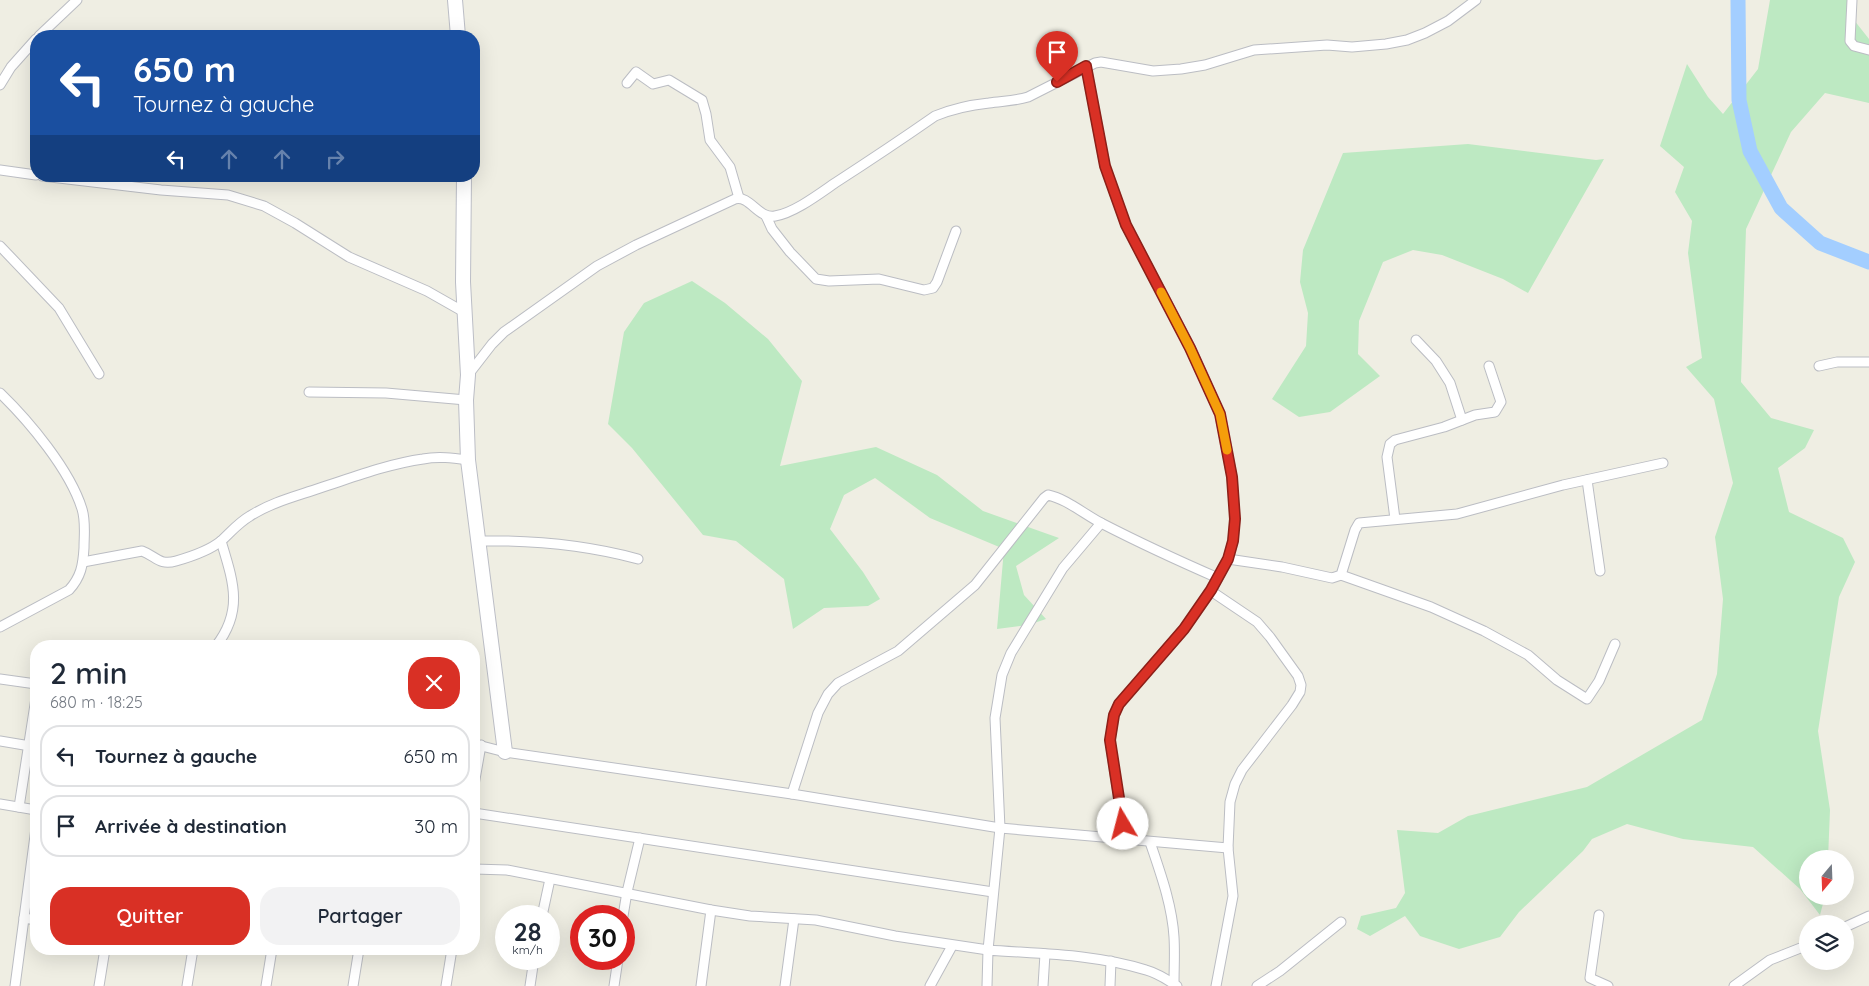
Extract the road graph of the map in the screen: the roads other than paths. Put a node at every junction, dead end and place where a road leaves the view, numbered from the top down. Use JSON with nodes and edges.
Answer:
{"nodes":[{"id":1,"x":77,"y":0,"type":"edge"},
{"id":2,"x":455,"y":0,"type":"edge"},
{"id":3,"x":1476,"y":0,"type":"edge"},
{"id":4,"x":1852,"y":0,"type":"edge"},
{"id":5,"x":46,"y":30,"type":"edge"},
{"id":6,"x":458,"y":30,"type":"edge"},
{"id":7,"x":30,"y":47,"type":"edge"},
{"id":8,"x":1869,"y":50,"type":"edge"},
{"id":9,"x":1086,"y":66,"type":"junction"},
{"id":10,"x":627,"y":83,"type":"dead end"},
{"id":11,"x":0,"y":85,"type":"edge"},
{"id":12,"x":0,"y":170,"type":"edge"},
{"id":13,"x":30,"y":175,"type":"edge"},
{"id":14,"x":93,"y":182,"type":"edge"},
{"id":15,"x":464,"y":182,"type":"edge"},
{"id":16,"x":740,"y":198,"type":"junction"},
{"id":17,"x":766,"y":216,"type":"junction"},
{"id":18,"x":956,"y":232,"type":"dead end"},
{"id":19,"x":0,"y":246,"type":"edge"},
{"id":20,"x":464,"y":312,"type":"junction"},
{"id":21,"x":1416,"y":340,"type":"dead end"},
{"id":22,"x":1869,"y":362,"type":"edge"},
{"id":23,"x":1489,"y":366,"type":"dead end"},
{"id":24,"x":1819,"y":366,"type":"dead end"},
{"id":25,"x":99,"y":374,"type":"dead end"},
{"id":26,"x":468,"y":376,"type":"junction"},
{"id":27,"x":309,"y":392,"type":"dead end"},
{"id":28,"x":0,"y":393,"type":"edge"},
{"id":29,"x":466,"y":400,"type":"junction"},
{"id":30,"x":1462,"y":420,"type":"junction"},
{"id":31,"x":468,"y":460,"type":"junction"},
{"id":32,"x":1663,"y":463,"type":"dead end"},
{"id":33,"x":1587,"y":480,"type":"junction"},
{"id":34,"x":1395,"y":519,"type":"junction"},
{"id":35,"x":1101,"y":523,"type":"junction"},
{"id":36,"x":221,"y":541,"type":"junction"},
{"id":37,"x":479,"y":541,"type":"junction"},
{"id":38,"x":638,"y":559,"type":"dead end"},
{"id":39,"x":1228,"y":559,"type":"junction"},
{"id":40,"x":83,"y":562,"type":"junction"},
{"id":41,"x":1600,"y":571,"type":"dead end"},
{"id":42,"x":1341,"y":575,"type":"junction"},
{"id":43,"x":1218,"y":578,"type":"junction"},
{"id":44,"x":1211,"y":590,"type":"junction"},
{"id":45,"x":0,"y":627,"type":"edge"},
{"id":46,"x":221,"y":640,"type":"edge"},
{"id":47,"x":1615,"y":644,"type":"dead end"},
{"id":48,"x":0,"y":679,"type":"edge"},
{"id":49,"x":30,"y":683,"type":"edge"},
{"id":50,"x":0,"y":740,"type":"edge"},
{"id":51,"x":480,"y":745,"type":"edge"},
{"id":52,"x":30,"y":746,"type":"edge"},
{"id":53,"x":506,"y":752,"type":"junction"},
{"id":54,"x":30,"y":755,"type":"edge"},
{"id":55,"x":792,"y":794,"type":"junction"},
{"id":56,"x":0,"y":804,"type":"edge"},
{"id":57,"x":19,"y":807,"type":"junction"},
{"id":58,"x":30,"y":809,"type":"edge"},
{"id":59,"x":480,"y":814,"type":"edge"},
{"id":60,"x":1000,"y":828,"type":"junction"},
{"id":61,"x":640,"y":838,"type":"junction"},
{"id":62,"x":1125,"y":840,"type":"junction"},
{"id":63,"x":1150,"y":842,"type":"junction"},
{"id":64,"x":1228,"y":848,"type":"junction"},
{"id":65,"x":480,"y":870,"type":"edge"},
{"id":66,"x":550,"y":879,"type":"junction"},
{"id":67,"x":30,"y":887,"type":"edge"},
{"id":68,"x":627,"y":892,"type":"junction"},
{"id":69,"x":993,"y":892,"type":"junction"},
{"id":70,"x":544,"y":905,"type":"edge"},
{"id":71,"x":625,"y":905,"type":"edge"},
{"id":72,"x":712,"y":910,"type":"junction"},
{"id":73,"x":1599,"y":915,"type":"dead end"},
{"id":74,"x":1869,"y":916,"type":"edge"},
{"id":75,"x":24,"y":918,"type":"junction"},
{"id":76,"x":30,"y":919,"type":"edge"},
{"id":77,"x":794,"y":919,"type":"junction"},
{"id":78,"x":1340,"y":922,"type":"dead end"},
{"id":79,"x":1854,"y":923,"type":"edge"},
{"id":80,"x":952,"y":946,"type":"junction"},
{"id":81,"x":1799,"y":949,"type":"edge"},
{"id":82,"x":988,"y":950,"type":"junction"},
{"id":83,"x":1045,"y":954,"type":"junction"},
{"id":84,"x":104,"y":955,"type":"edge"},
{"id":85,"x":191,"y":955,"type":"edge"},
{"id":86,"x":271,"y":955,"type":"edge"},
{"id":87,"x":358,"y":955,"type":"edge"},
{"id":88,"x":451,"y":955,"type":"edge"},
{"id":89,"x":1111,"y":961,"type":"junction"},
{"id":90,"x":532,"y":970,"type":"edge"},
{"id":91,"x":616,"y":970,"type":"edge"},
{"id":92,"x":1589,"y":982,"type":"edge"},
{"id":93,"x":1176,"y":985,"type":"edge"},
{"id":94,"x":15,"y":986,"type":"edge"},
{"id":95,"x":99,"y":986,"type":"edge"},
{"id":96,"x":187,"y":986,"type":"edge"},
{"id":97,"x":266,"y":986,"type":"edge"},
{"id":98,"x":353,"y":986,"type":"edge"},
{"id":99,"x":446,"y":986,"type":"edge"},
{"id":100,"x":530,"y":986,"type":"edge"},
{"id":101,"x":614,"y":986,"type":"edge"},
{"id":102,"x":701,"y":986,"type":"edge"},
{"id":103,"x":785,"y":986,"type":"edge"},
{"id":104,"x":930,"y":986,"type":"edge"},
{"id":105,"x":987,"y":986,"type":"edge"},
{"id":106,"x":1043,"y":986,"type":"edge"},
{"id":107,"x":1110,"y":986,"type":"edge"},
{"id":108,"x":1216,"y":986,"type":"edge"},
{"id":109,"x":1257,"y":986,"type":"edge"},
{"id":110,"x":1608,"y":986,"type":"edge"},
{"id":111,"x":1734,"y":986,"type":"edge"}],
"edges":[{"from":1,"to":5,"type":"street"},
{"from":2,"to":6,"type":"street"},
{"from":3,"to":9,"type":"street"},
{"from":4,"to":8,"type":"street"},
{"from":7,"to":11,"type":"street"},
{"from":9,"to":17,"type":"street"},
{"from":9,"to":39,"type":"street"},
{"from":10,"to":16,"type":"street"},
{"from":12,"to":13,"type":"street"},
{"from":14,"to":20,"type":"street"},
{"from":15,"to":20,"type":"street"},
{"from":16,"to":17,"type":"street"},
{"from":16,"to":26,"type":"street"},
{"from":17,"to":18,"type":"street"},
{"from":19,"to":25,"type":"street"},
{"from":20,"to":26,"type":"street"},
{"from":21,"to":30,"type":"street"},
{"from":22,"to":24,"type":"street"},
{"from":23,"to":30,"type":"street"},
{"from":26,"to":29,"type":"street"},
{"from":27,"to":29,"type":"street"},
{"from":28,"to":40,"type":"street"},
{"from":29,"to":31,"type":"street"},
{"from":30,"to":34,"type":"street"},
{"from":31,"to":36,"type":"street"},
{"from":31,"to":37,"type":"street"},
{"from":32,"to":33,"type":"street"},
{"from":33,"to":34,"type":"street"},
{"from":33,"to":41,"type":"street"},
{"from":34,"to":42,"type":"street"},
{"from":35,"to":43,"type":"street"},
{"from":35,"to":55,"type":"street"},
{"from":35,"to":60,"type":"street"},
{"from":36,"to":40,"type":"street"},
{"from":36,"to":46,"type":"street"},
{"from":37,"to":38,"type":"street"},
{"from":37,"to":53,"type":"street"},
{"from":39,"to":42,"type":"street"},
{"from":39,"to":43,"type":"street"},
{"from":40,"to":45,"type":"street"},
{"from":42,"to":47,"type":"street"},
{"from":43,"to":44,"type":"street"},
{"from":44,"to":62,"type":"street"},
{"from":44,"to":64,"type":"street"},
{"from":48,"to":49,"type":"street"},
{"from":50,"to":52,"type":"street"},
{"from":51,"to":53,"type":"street"},
{"from":53,"to":55,"type":"street"},
{"from":54,"to":57,"type":"street"},
{"from":55,"to":60,"type":"street"},
{"from":56,"to":57,"type":"street"},
{"from":57,"to":58,"type":"street"},
{"from":59,"to":61,"type":"street"},
{"from":60,"to":62,"type":"street"},
{"from":60,"to":69,"type":"street"},
{"from":61,"to":68,"type":"street"},
{"from":61,"to":69,"type":"street"},
{"from":62,"to":63,"type":"street"},
{"from":63,"to":64,"type":"street"},
{"from":63,"to":93,"type":"street"},
{"from":64,"to":108,"type":"street"},
{"from":65,"to":66,"type":"street"},
{"from":66,"to":68,"type":"street"},
{"from":66,"to":70,"type":"street"},
{"from":67,"to":75,"type":"street"},
{"from":68,"to":71,"type":"street"},
{"from":68,"to":72,"type":"street"},
{"from":69,"to":82,"type":"street"},
{"from":72,"to":77,"type":"street"},
{"from":72,"to":102,"type":"street"},
{"from":73,"to":92,"type":"street"},
{"from":74,"to":79,"type":"street"},
{"from":75,"to":76,"type":"street"},
{"from":75,"to":94,"type":"street"},
{"from":77,"to":80,"type":"street"},
{"from":77,"to":103,"type":"street"},
{"from":78,"to":109,"type":"street"},
{"from":80,"to":82,"type":"street"},
{"from":80,"to":104,"type":"street"},
{"from":81,"to":111,"type":"street"},
{"from":82,"to":83,"type":"street"},
{"from":82,"to":105,"type":"street"},
{"from":83,"to":89,"type":"street"},
{"from":83,"to":106,"type":"street"},
{"from":84,"to":95,"type":"street"},
{"from":85,"to":96,"type":"street"},
{"from":86,"to":97,"type":"street"},
{"from":87,"to":98,"type":"street"},
{"from":88,"to":99,"type":"street"},
{"from":89,"to":93,"type":"street"},
{"from":89,"to":107,"type":"street"},
{"from":90,"to":100,"type":"street"},
{"from":91,"to":101,"type":"street"},
{"from":92,"to":110,"type":"street"}]}
